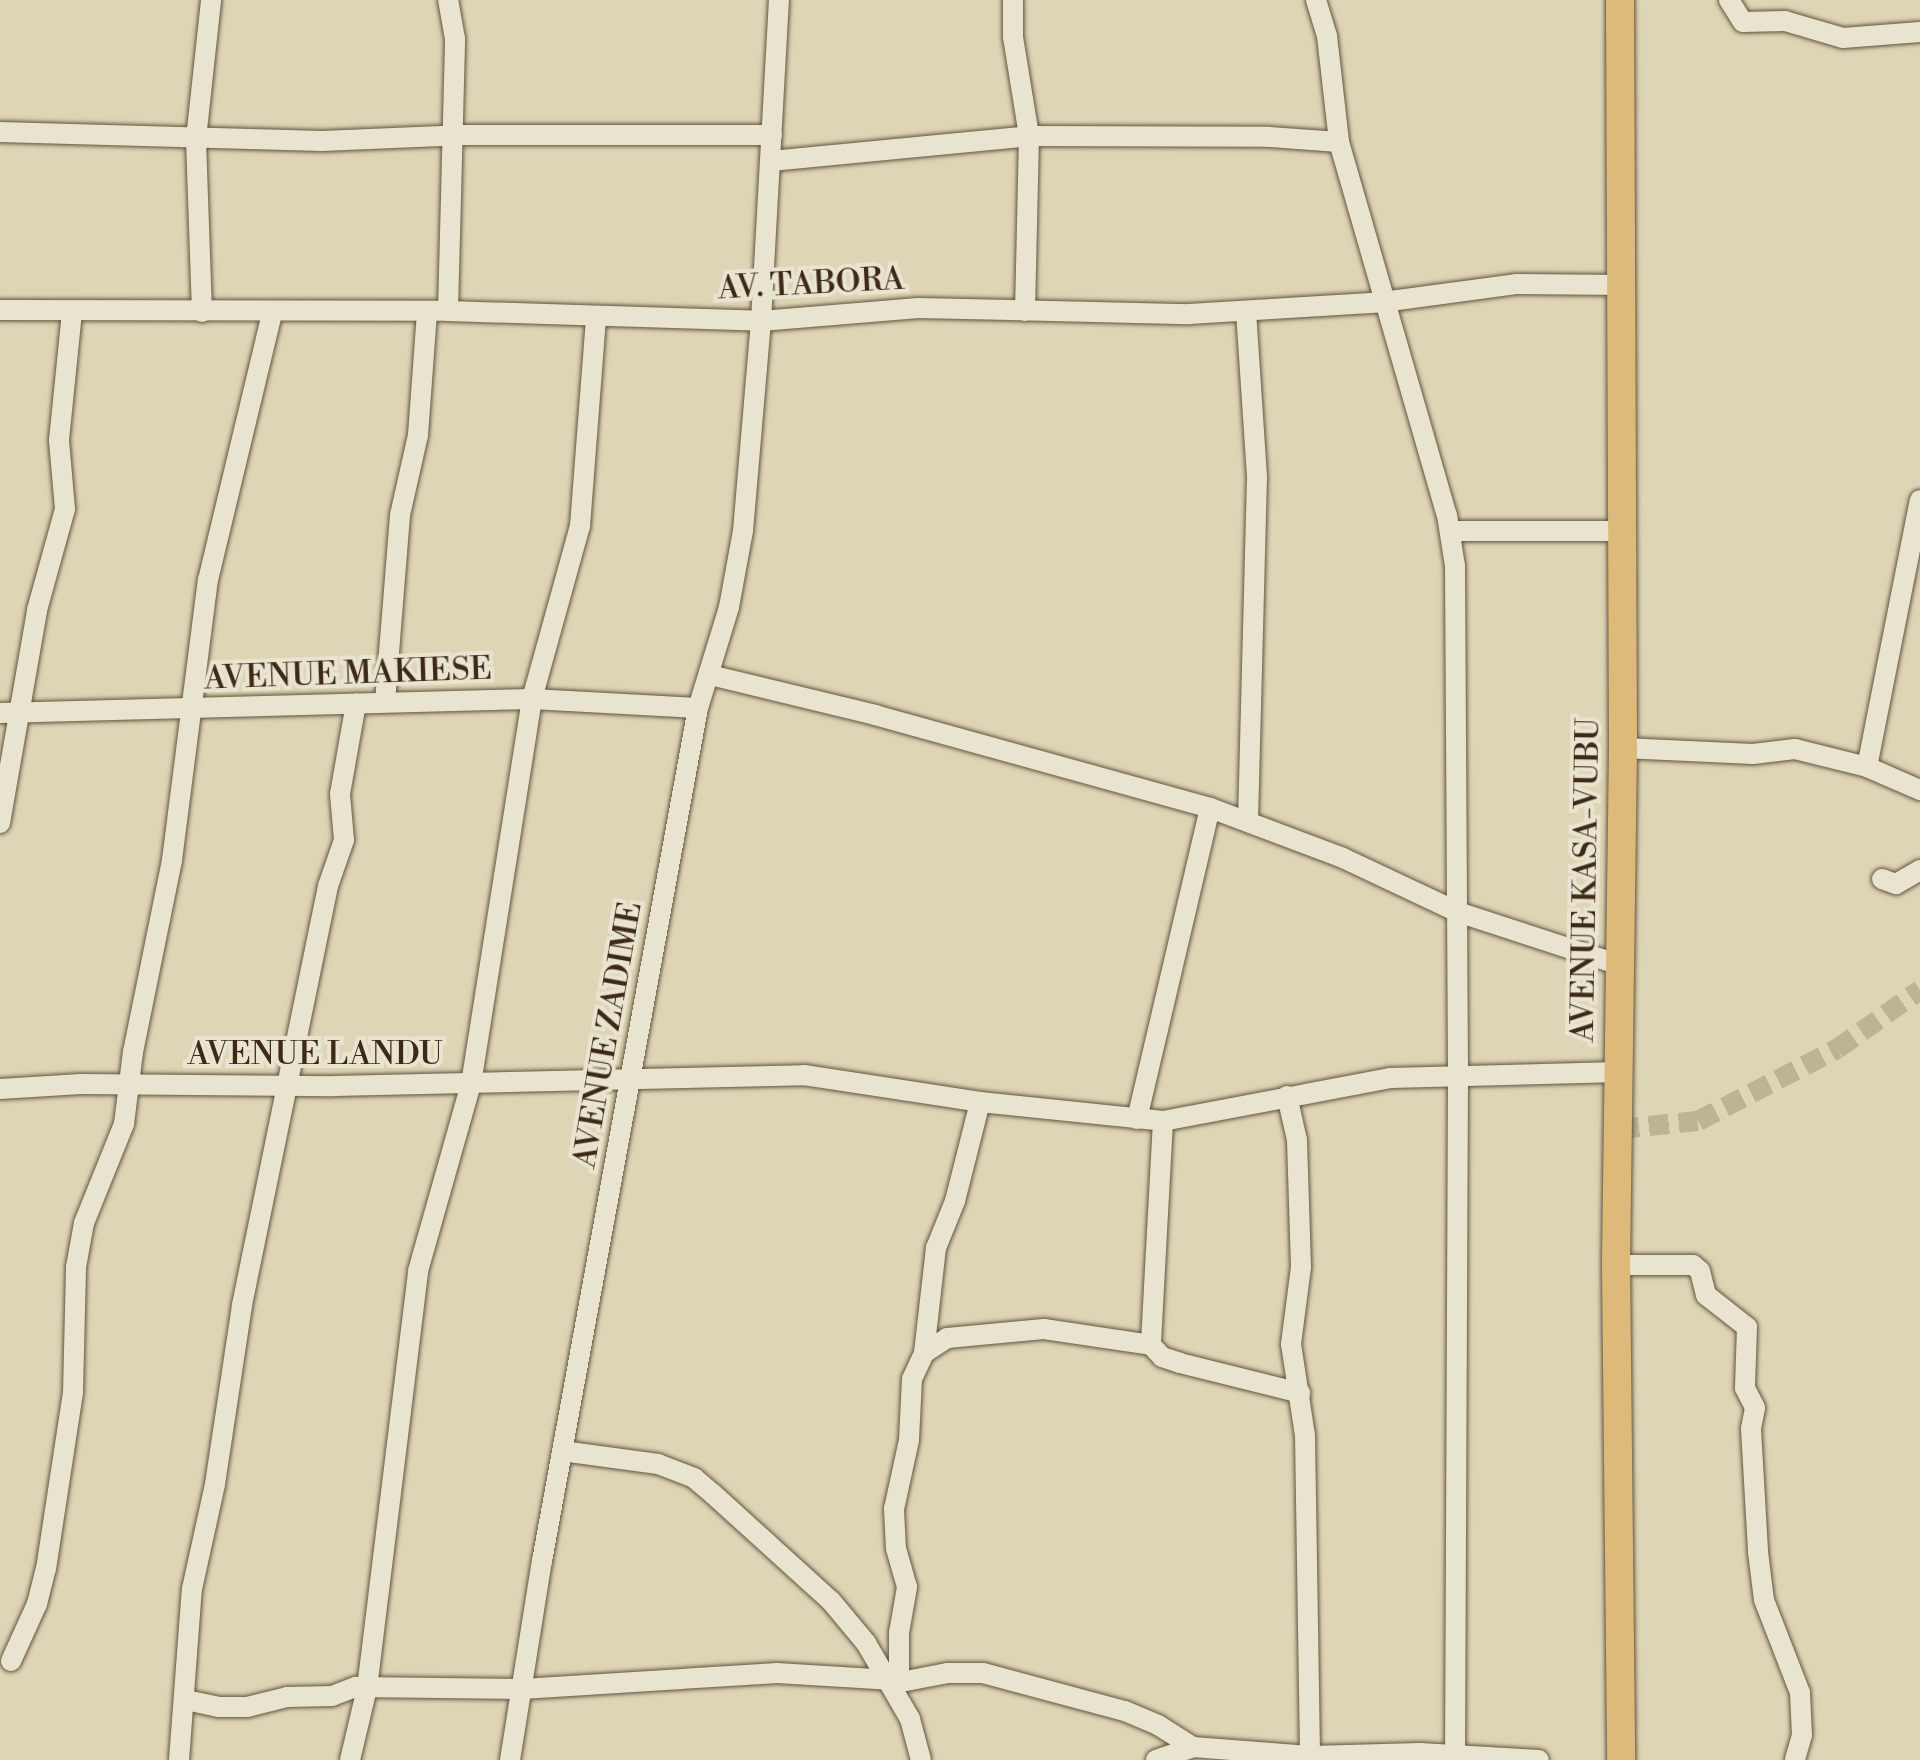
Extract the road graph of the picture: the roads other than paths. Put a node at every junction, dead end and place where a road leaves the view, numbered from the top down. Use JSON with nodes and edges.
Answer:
{"nodes":[{"id":1,"x":211,"y":0,"type":"edge"},
{"id":2,"x":448,"y":0,"type":"edge"},
{"id":3,"x":778,"y":0,"type":"edge"},
{"id":4,"x":1013,"y":0,"type":"edge"},
{"id":5,"x":1316,"y":0,"type":"edge"},
{"id":6,"x":1620,"y":0,"type":"edge"},
{"id":7,"x":1730,"y":0,"type":"edge"},
{"id":8,"x":1920,"y":32,"type":"edge"},
{"id":9,"x":0,"y":132,"type":"edge"},
{"id":10,"x":772,"y":135,"type":"junction"},
{"id":11,"x":451,"y":136,"type":"junction"},
{"id":12,"x":1029,"y":136,"type":"junction"},
{"id":13,"x":196,"y":138,"type":"junction"},
{"id":14,"x":1339,"y":142,"type":"junction"},
{"id":15,"x":771,"y":161,"type":"junction"},
{"id":16,"x":1624,"y":284,"type":"junction"},
{"id":17,"x":1383,"y":302,"type":"junction"},
{"id":18,"x":0,"y":310,"type":"edge"},
{"id":19,"x":1026,"y":310,"type":"junction"},
{"id":20,"x":72,"y":311,"type":"junction"},
{"id":21,"x":438,"y":311,"type":"junction"},
{"id":22,"x":1246,"y":311,"type":"junction"},
{"id":23,"x":202,"y":312,"type":"junction"},
{"id":24,"x":272,"y":314,"type":"junction"},
{"id":25,"x":596,"y":318,"type":"junction"},
{"id":26,"x":762,"y":321,"type":"junction"},
{"id":27,"x":1920,"y":500,"type":"edge"},
{"id":28,"x":1621,"y":530,"type":"junction"},
{"id":29,"x":1450,"y":531,"type":"junction"},
{"id":30,"x":710,"y":676,"type":"junction"},
{"id":31,"x":532,"y":699,"type":"junction"},
{"id":32,"x":385,"y":702,"type":"junction"},
{"id":33,"x":356,"y":703,"type":"junction"},
{"id":34,"x":192,"y":708,"type":"junction"},
{"id":35,"x":698,"y":708,"type":"junction"},
{"id":36,"x":8,"y":713,"type":"edge"},
{"id":37,"x":1623,"y":748,"type":"junction"},
{"id":38,"x":1867,"y":767,"type":"junction"},
{"id":39,"x":1920,"y":790,"type":"edge"},
{"id":40,"x":1210,"y":808,"type":"junction"},
{"id":41,"x":1248,"y":821,"type":"junction"},
{"id":42,"x":0,"y":823,"type":"edge"},
{"id":43,"x":1920,"y":870,"type":"edge"},
{"id":44,"x":1882,"y":879,"type":"dead end"},
{"id":45,"x":1458,"y":912,"type":"junction"},
{"id":46,"x":1620,"y":965,"type":"junction"},
{"id":47,"x":1619,"y":1072,"type":"junction"},
{"id":48,"x":1458,"y":1078,"type":"junction"},
{"id":49,"x":630,"y":1082,"type":"junction"},
{"id":50,"x":130,"y":1084,"type":"junction"},
{"id":51,"x":471,"y":1084,"type":"junction"},
{"id":52,"x":287,"y":1086,"type":"junction"},
{"id":53,"x":0,"y":1088,"type":"edge"},
{"id":54,"x":1287,"y":1096,"type":"junction"},
{"id":55,"x":980,"y":1102,"type":"junction"},
{"id":56,"x":1137,"y":1119,"type":"junction"},
{"id":57,"x":1163,"y":1121,"type":"junction"},
{"id":58,"x":1616,"y":1265,"type":"junction"},
{"id":59,"x":1151,"y":1345,"type":"junction"},
{"id":60,"x":924,"y":1353,"type":"junction"},
{"id":61,"x":1300,"y":1392,"type":"junction"},
{"id":62,"x":562,"y":1451,"type":"junction"},
{"id":63,"x":11,"y":1661,"type":"dead end"},
{"id":64,"x":890,"y":1681,"type":"junction"},
{"id":65,"x":367,"y":1688,"type":"junction"},
{"id":66,"x":522,"y":1688,"type":"junction"},
{"id":67,"x":186,"y":1700,"type":"junction"},
{"id":68,"x":1193,"y":1747,"type":"junction"},
{"id":69,"x":1310,"y":1758,"type":"edge"},
{"id":70,"x":1455,"y":1758,"type":"edge"},
{"id":71,"x":178,"y":1760,"type":"edge"},
{"id":72,"x":350,"y":1760,"type":"edge"},
{"id":73,"x":510,"y":1760,"type":"edge"},
{"id":74,"x":921,"y":1760,"type":"edge"},
{"id":75,"x":1156,"y":1760,"type":"edge"},
{"id":76,"x":1539,"y":1760,"type":"edge"},
{"id":77,"x":1621,"y":1760,"type":"edge"},
{"id":78,"x":1794,"y":1760,"type":"edge"}],
"edges":[{"from":1,"to":13,"type":"street"},
{"from":2,"to":11,"type":"street"},
{"from":3,"to":10,"type":"street","name":"AVENUE ZADIME"},
{"from":4,"to":12,"type":"street"},
{"from":5,"to":14,"type":"street"},
{"from":6,"to":16,"type":"highway","name":"AVENUE KASA-VUBU"},
{"from":7,"to":8,"type":"street"},
{"from":9,"to":13,"type":"street"},
{"from":10,"to":11,"type":"street"},
{"from":10,"to":15,"type":"street","name":"AVENUE ZADIME"},
{"from":11,"to":13,"type":"street"},
{"from":11,"to":21,"type":"street"},
{"from":12,"to":14,"type":"street"},
{"from":12,"to":15,"type":"street"},
{"from":12,"to":19,"type":"street"},
{"from":13,"to":23,"type":"street"},
{"from":14,"to":17,"type":"street"},
{"from":15,"to":26,"type":"street","name":"AVENUE ZADIME"},
{"from":16,"to":17,"type":"street","name":"AV. TABORA"},
{"from":16,"to":28,"type":"highway","name":"AVENUE KASA-VUBU"},
{"from":17,"to":22,"type":"street","name":"AV. TABORA"},
{"from":17,"to":29,"type":"street"},
{"from":18,"to":20,"type":"street","name":"AV. TABORA"},
{"from":19,"to":22,"type":"street","name":"AV. TABORA"},
{"from":19,"to":26,"type":"street","name":"AV. TABORA"},
{"from":20,"to":23,"type":"street","name":"AV. TABORA"},
{"from":20,"to":36,"type":"street"},
{"from":21,"to":24,"type":"street","name":"AV. TABORA"},
{"from":21,"to":25,"type":"street","name":"AV. TABORA"},
{"from":21,"to":32,"type":"street"},
{"from":22,"to":41,"type":"street"},
{"from":23,"to":24,"type":"street","name":"AV. TABORA"},
{"from":24,"to":34,"type":"street"},
{"from":25,"to":26,"type":"street","name":"AV. TABORA"},
{"from":25,"to":31,"type":"street"},
{"from":26,"to":30,"type":"street","name":"AVENUE ZADIME"},
{"from":27,"to":38,"type":"street"},
{"from":28,"to":29,"type":"street"},
{"from":28,"to":37,"type":"highway","name":"AVENUE KASA-VUBU"},
{"from":29,"to":45,"type":"street"},
{"from":30,"to":35,"type":"street","name":"AVENUE ZADIME"},
{"from":30,"to":40,"type":"street"},
{"from":31,"to":32,"type":"street","name":"AVENUE MAKIESE"},
{"from":31,"to":35,"type":"street","name":"AVENUE MAKIESE"},
{"from":31,"to":51,"type":"street"},
{"from":32,"to":33,"type":"street","name":"AVENUE MAKIESE"},
{"from":33,"to":34,"type":"street","name":"AVENUE MAKIESE"},
{"from":33,"to":52,"type":"street"},
{"from":34,"to":36,"type":"street","name":"AVENUE MAKIESE"},
{"from":34,"to":50,"type":"street"},
{"from":35,"to":49,"type":"street","name":"AVENUE ZADIME"},
{"from":36,"to":42,"type":"street"},
{"from":37,"to":38,"type":"street"},
{"from":37,"to":46,"type":"highway","name":"AVENUE KASA-VUBU"},
{"from":38,"to":39,"type":"street"},
{"from":40,"to":41,"type":"street"},
{"from":40,"to":56,"type":"street"},
{"from":41,"to":45,"type":"street"},
{"from":43,"to":44,"type":"street"},
{"from":45,"to":46,"type":"street"},
{"from":45,"to":48,"type":"street"},
{"from":46,"to":47,"type":"highway","name":"AVENUE KASA-VUBU"},
{"from":47,"to":48,"type":"street","name":"AVENUE LANDU"},
{"from":47,"to":58,"type":"highway","name":"AVENUE KASA-VUBU"},
{"from":48,"to":54,"type":"street","name":"AVENUE LANDU"},
{"from":48,"to":70,"type":"street"},
{"from":49,"to":51,"type":"street","name":"AVENUE LANDU"},
{"from":49,"to":55,"type":"street","name":"AVENUE LANDU"},
{"from":49,"to":62,"type":"street","name":"AVENUE ZADIME"},
{"from":50,"to":52,"type":"street","name":"AVENUE LANDU"},
{"from":50,"to":53,"type":"street","name":"AVENUE LANDU"},
{"from":50,"to":63,"type":"street"},
{"from":51,"to":52,"type":"street","name":"AVENUE LANDU"},
{"from":51,"to":65,"type":"street"},
{"from":52,"to":67,"type":"street"},
{"from":54,"to":57,"type":"street","name":"AVENUE LANDU"},
{"from":54,"to":61,"type":"street"},
{"from":55,"to":56,"type":"street","name":"AVENUE LANDU"},
{"from":55,"to":60,"type":"street"},
{"from":56,"to":57,"type":"street","name":"AVENUE LANDU"},
{"from":57,"to":59,"type":"street"},
{"from":58,"to":77,"type":"highway","name":"AVENUE KASA-VUBU"},
{"from":58,"to":78,"type":"street"},
{"from":59,"to":60,"type":"street"},
{"from":59,"to":61,"type":"street"},
{"from":60,"to":64,"type":"street"},
{"from":61,"to":69,"type":"street"},
{"from":62,"to":64,"type":"street"},
{"from":62,"to":66,"type":"street","name":"AVENUE ZADIME"},
{"from":64,"to":66,"type":"street"},
{"from":64,"to":68,"type":"street"},
{"from":64,"to":74,"type":"street"},
{"from":65,"to":66,"type":"street"},
{"from":65,"to":67,"type":"street"},
{"from":65,"to":72,"type":"street"},
{"from":66,"to":73,"type":"street","name":"AVENUE ZADIME"},
{"from":67,"to":71,"type":"street"},
{"from":68,"to":69,"type":"street"},
{"from":68,"to":75,"type":"street"},
{"from":69,"to":70,"type":"street"},
{"from":70,"to":76,"type":"street"}]}
